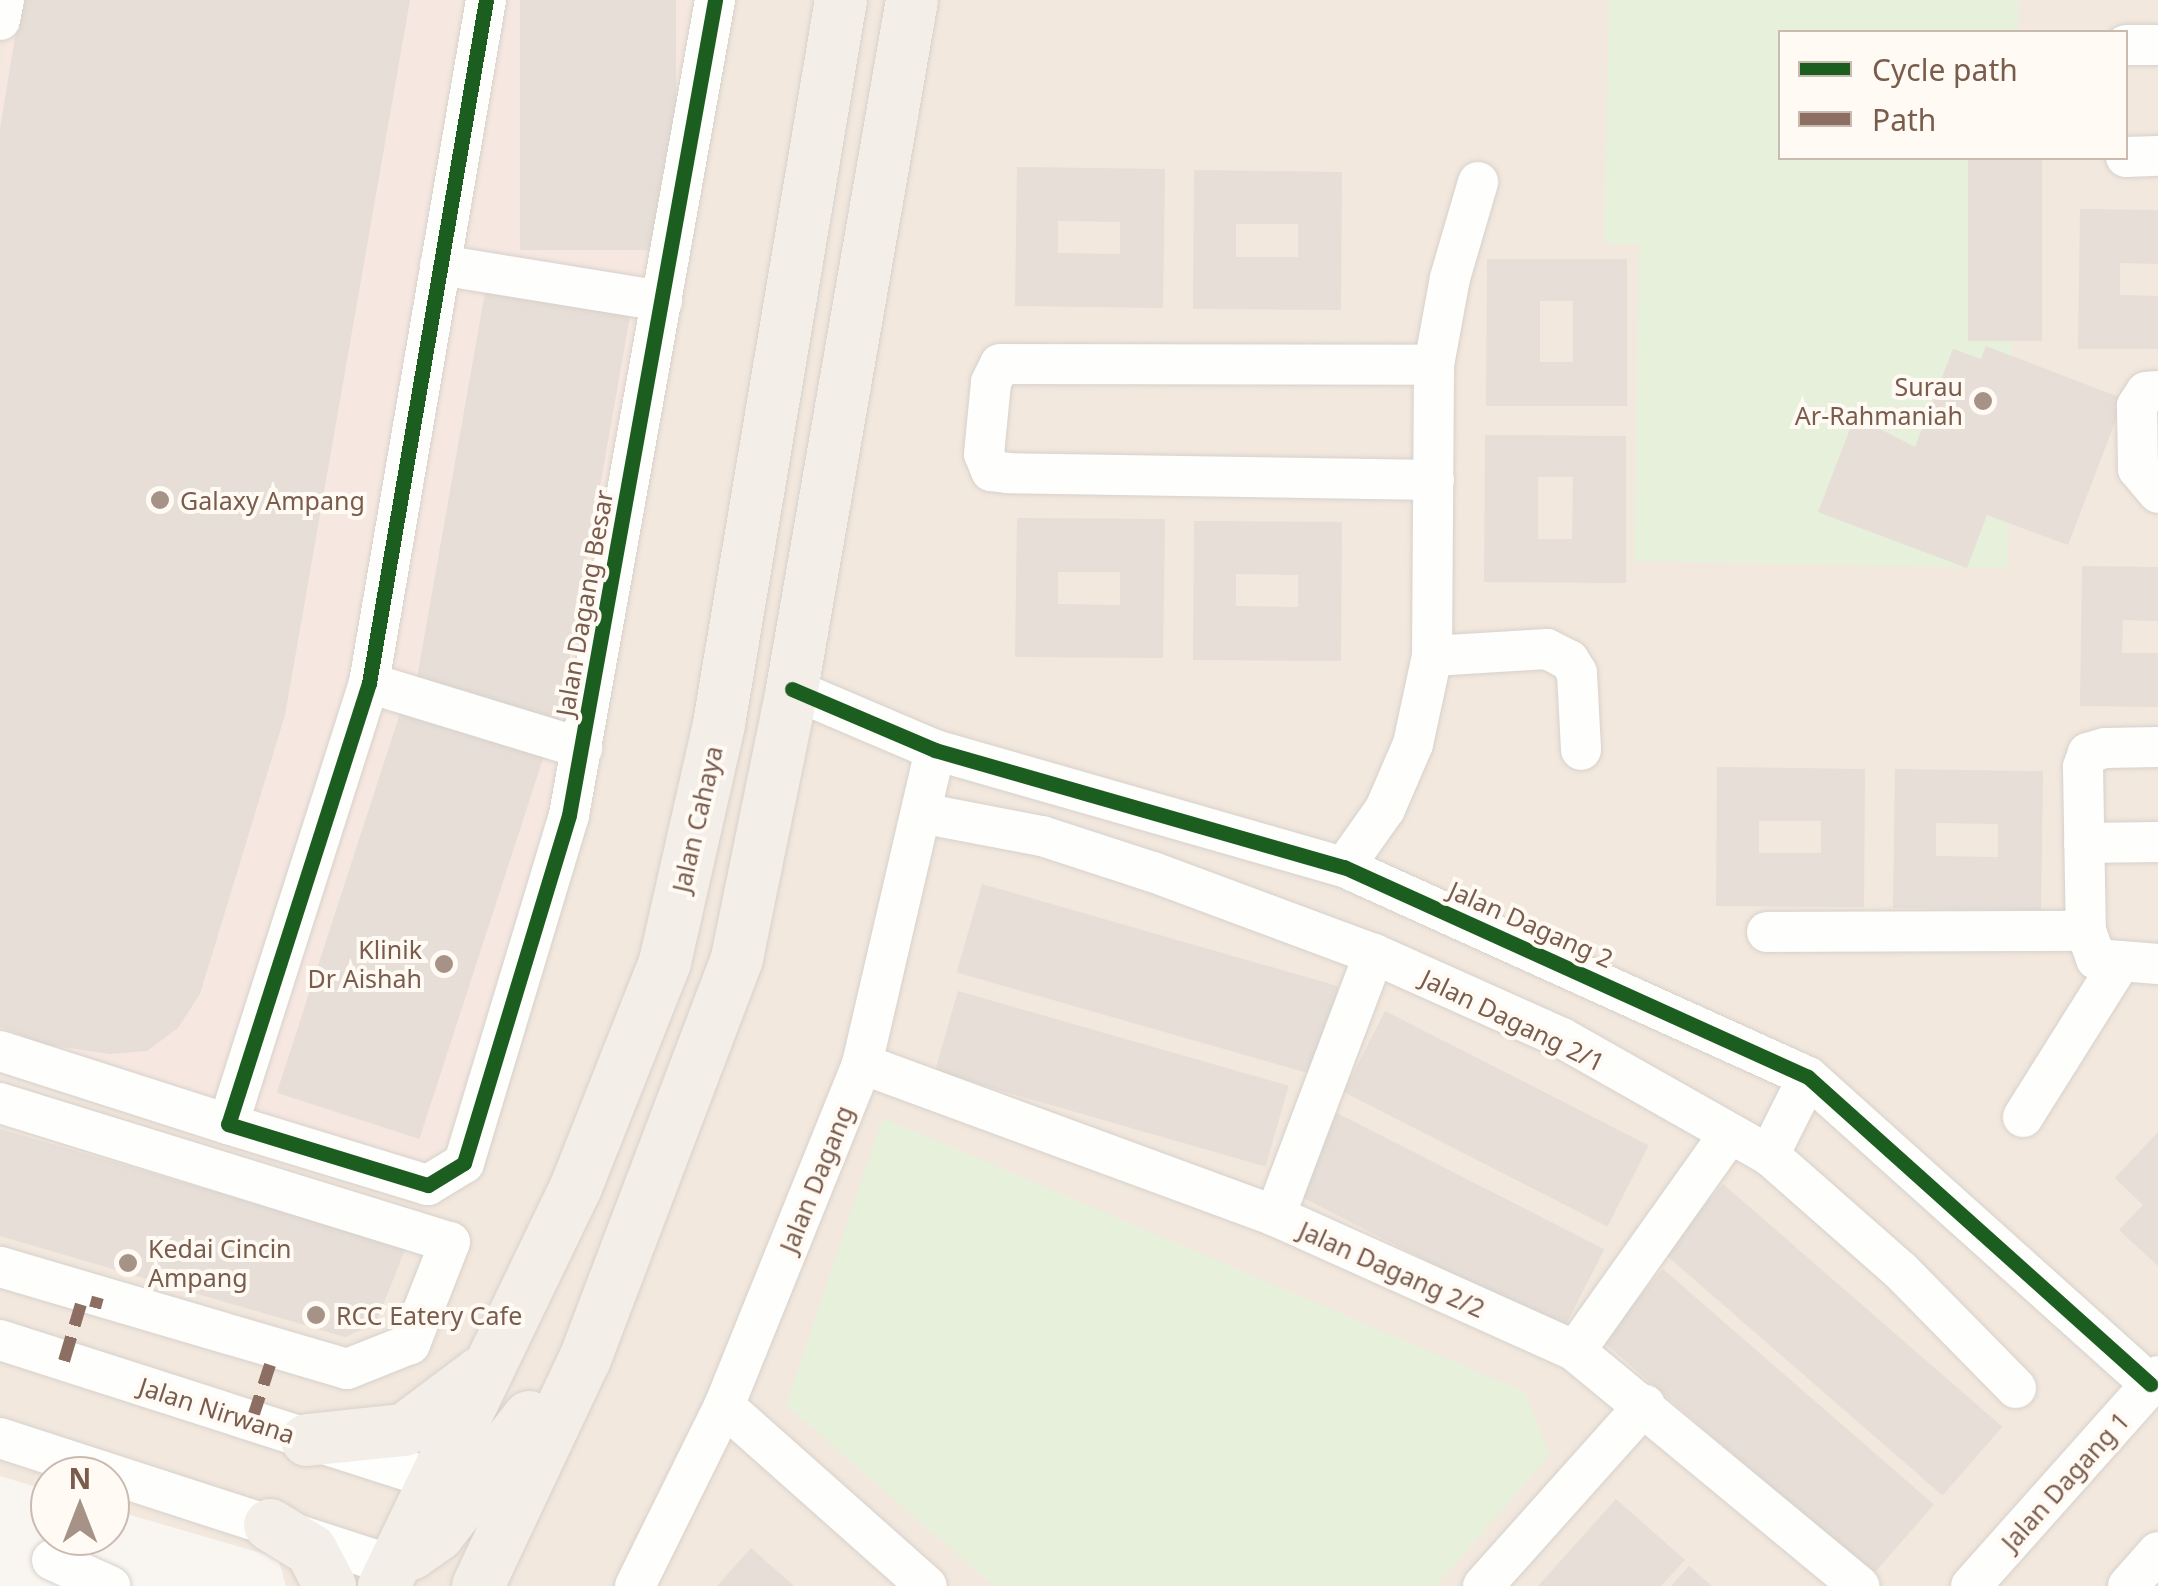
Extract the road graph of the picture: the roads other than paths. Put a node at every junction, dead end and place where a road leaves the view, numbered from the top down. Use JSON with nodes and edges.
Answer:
{"nodes":[{"id":1,"x":4,"y":0,"type":"edge"},
{"id":2,"x":486,"y":0,"type":"edge"},
{"id":3,"x":714,"y":0,"type":"edge"},
{"id":4,"x":841,"y":0,"type":"edge"},
{"id":5,"x":912,"y":0,"type":"edge"},
{"id":6,"x":0,"y":20,"type":"edge"},
{"id":7,"x":2128,"y":45,"type":"edge"},
{"id":8,"x":2158,"y":45,"type":"edge"},
{"id":9,"x":2158,"y":156,"type":"edge"},
{"id":10,"x":2128,"y":157,"type":"edge"},
{"id":11,"x":1478,"y":182,"type":"dead end"},
{"id":12,"x":440,"y":265,"type":"junction"},
{"id":13,"x":662,"y":300,"type":"junction"},
{"id":14,"x":1434,"y":365,"type":"junction"},
{"id":15,"x":2158,"y":392,"type":"edge"},
{"id":16,"x":1434,"y":480,"type":"junction"},
{"id":17,"x":2158,"y":493,"type":"edge"},
{"id":18,"x":1432,"y":656,"type":"junction"},
{"id":19,"x":368,"y":683,"type":"junction"},
{"id":20,"x":792,"y":688,"type":"junction"},
{"id":21,"x":2158,"y":747,"type":"edge"},
{"id":22,"x":582,"y":748,"type":"junction"},
{"id":23,"x":935,"y":750,"type":"junction"},
{"id":24,"x":1581,"y":750,"type":"dead end"},
{"id":25,"x":921,"y":813,"type":"junction"},
{"id":26,"x":2158,"y":842,"type":"edge"},
{"id":27,"x":2084,"y":844,"type":"junction"},
{"id":28,"x":1344,"y":867,"type":"junction"},
{"id":29,"x":2086,"y":931,"type":"junction"},
{"id":30,"x":1768,"y":932,"type":"dead end"},
{"id":31,"x":1374,"y":954,"type":"junction"},
{"id":32,"x":2138,"y":964,"type":"edge"},
{"id":33,"x":0,"y":1051,"type":"edge"},
{"id":34,"x":862,"y":1064,"type":"junction"},
{"id":35,"x":1808,"y":1077,"type":"junction"},
{"id":36,"x":0,"y":1103,"type":"edge"},
{"id":37,"x":2024,"y":1116,"type":"dead end"},
{"id":38,"x":228,"y":1124,"type":"junction"},
{"id":39,"x":1729,"y":1134,"type":"junction"},
{"id":40,"x":1769,"y":1155,"type":"junction"},
{"id":41,"x":1275,"y":1216,"type":"junction"},
{"id":42,"x":0,"y":1267,"type":"edge"},
{"id":43,"x":0,"y":1340,"type":"edge"},
{"id":44,"x":1575,"y":1351,"type":"junction"},
{"id":45,"x":585,"y":1360,"type":"junction"},
{"id":46,"x":490,"y":1364,"type":"junction"},
{"id":47,"x":2154,"y":1380,"type":"edge"},
{"id":48,"x":2016,"y":1388,"type":"dead end"},
{"id":49,"x":1645,"y":1405,"type":"junction"},
{"id":50,"x":724,"y":1406,"type":"junction"},
{"id":51,"x":0,"y":1438,"type":"edge"},
{"id":52,"x":307,"y":1440,"type":"junction"},
{"id":53,"x":45,"y":1456,"type":"edge"},
{"id":54,"x":435,"y":1480,"type":"junction"},
{"id":55,"x":130,"y":1484,"type":"edge"},
{"id":56,"x":270,"y":1525,"type":"junction"},
{"id":57,"x":2158,"y":1552,"type":"edge"},
{"id":58,"x":52,"y":1561,"type":"edge"},
{"id":59,"x":413,"y":1568,"type":"edge"},
{"id":60,"x":110,"y":1586,"type":"edge"},
{"id":61,"x":330,"y":1586,"type":"edge"},
{"id":62,"x":478,"y":1586,"type":"edge"},
{"id":63,"x":634,"y":1586,"type":"edge"},
{"id":64,"x":927,"y":1586,"type":"edge"},
{"id":65,"x":1483,"y":1586,"type":"edge"},
{"id":66,"x":1858,"y":1586,"type":"edge"},
{"id":67,"x":1972,"y":1586,"type":"edge"},
{"id":68,"x":2128,"y":1586,"type":"edge"}],
"edges":[{"from":1,"to":6,"type":"street"},
{"from":2,"to":12,"type":"street"},
{"from":3,"to":13,"type":"street","name":"Jalan Dagang Besar"},
{"from":4,"to":46,"type":"main road","name":"Jalan Cahaya"},
{"from":5,"to":20,"type":"main road"},
{"from":7,"to":8,"type":"street"},
{"from":9,"to":10,"type":"street"},
{"from":11,"to":14,"type":"street"},
{"from":12,"to":13,"type":"street"},
{"from":12,"to":19,"type":"street"},
{"from":13,"to":22,"type":"street","name":"Jalan Dagang Besar"},
{"from":14,"to":16,"type":"street"},
{"from":14,"to":16,"type":"street"},
{"from":15,"to":17,"type":"street"},
{"from":16,"to":18,"type":"street"},
{"from":18,"to":24,"type":"street"},
{"from":18,"to":28,"type":"street"},
{"from":19,"to":22,"type":"street"},
{"from":19,"to":38,"type":"street"},
{"from":20,"to":23,"type":"street","name":"Jalan Dagang 2"},
{"from":20,"to":45,"type":"main road"},
{"from":21,"to":27,"type":"street"},
{"from":22,"to":38,"type":"street","name":"Jalan Dagang Besar"},
{"from":23,"to":25,"type":"street","name":"Jalan Dagang"},
{"from":23,"to":28,"type":"street","name":"Jalan Dagang 2"},
{"from":25,"to":31,"type":"street","name":"Jalan Dagang 2/1"},
{"from":25,"to":34,"type":"street","name":"Jalan Dagang"},
{"from":26,"to":27,"type":"street"},
{"from":27,"to":29,"type":"street"},
{"from":28,"to":35,"type":"street","name":"Jalan Dagang 2"},
{"from":29,"to":30,"type":"street"},
{"from":29,"to":32,"type":"street"},
{"from":31,"to":39,"type":"street","name":"Jalan Dagang 2/1"},
{"from":31,"to":41,"type":"street"},
{"from":32,"to":37,"type":"street"},
{"from":33,"to":38,"type":"street"},
{"from":34,"to":41,"type":"street","name":"Jalan Dagang 2/2"},
{"from":34,"to":50,"type":"street","name":"Jalan Dagang"},
{"from":35,"to":40,"type":"street"},
{"from":35,"to":47,"type":"street","name":"Jalan Dagang 2"},
{"from":36,"to":42,"type":"street"},
{"from":39,"to":40,"type":"street","name":"Jalan Dagang 2/1"},
{"from":39,"to":44,"type":"street"},
{"from":40,"to":48,"type":"street","name":"Jalan Dagang 2/1"},
{"from":41,"to":44,"type":"street","name":"Jalan Dagang 2/2"},
{"from":43,"to":52,"type":"street","name":"Jalan Nirwana"},
{"from":44,"to":49,"type":"street","name":"Jalan Dagang 2/2"},
{"from":45,"to":59,"type":"main road"},
{"from":45,"to":62,"type":"main road"},
{"from":46,"to":52,"type":"main road"},
{"from":46,"to":54,"type":"main road","name":"Jalan Cahaya"},
{"from":47,"to":67,"type":"street","name":"Jalan Dagang 1"},
{"from":49,"to":65,"type":"street"},
{"from":49,"to":66,"type":"street","name":"Jalan Dagang 2/2"},
{"from":50,"to":63,"type":"street","name":"Jalan Dagang"},
{"from":50,"to":64,"type":"street"},
{"from":51,"to":53,"type":"street"},
{"from":52,"to":54,"type":"street","name":"Jalan Nirwana"},
{"from":54,"to":59,"type":"main road","name":"Jalan Cahaya"},
{"from":55,"to":56,"type":"street"},
{"from":56,"to":59,"type":"street"},
{"from":56,"to":61,"type":"main road"},
{"from":57,"to":68,"type":"street"},
{"from":58,"to":60,"type":"street"}]}
